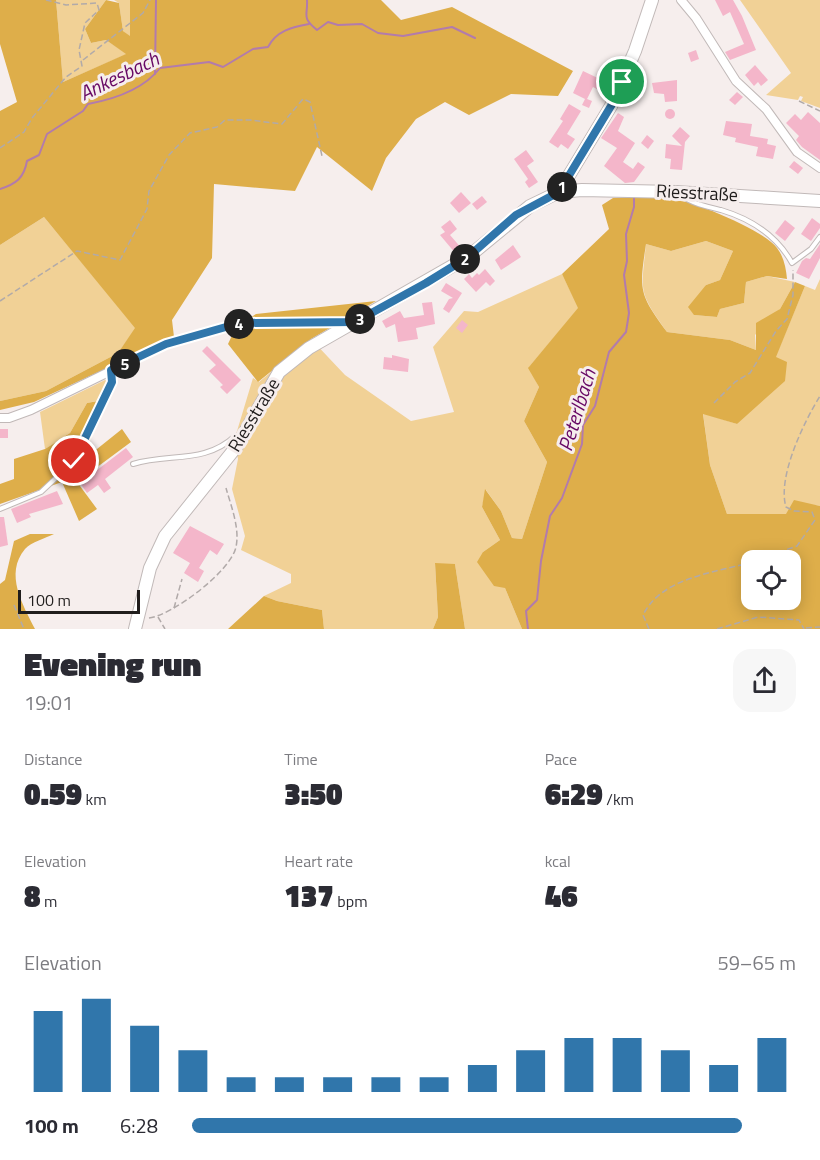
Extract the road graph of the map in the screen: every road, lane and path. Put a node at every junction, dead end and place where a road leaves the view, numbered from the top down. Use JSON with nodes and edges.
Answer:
{"nodes":[{"id":1,"x":46,"y":0,"type":"edge"},
{"id":2,"x":150,"y":0,"type":"edge"},
{"id":3,"x":652,"y":0,"type":"edge"},
{"id":4,"x":681,"y":0,"type":"edge"},
{"id":5,"x":82,"y":60,"type":"junction"},
{"id":6,"x":800,"y":101,"type":"dead end"},
{"id":7,"x":820,"y":111,"type":"edge"},
{"id":8,"x":0,"y":148,"type":"edge"},
{"id":9,"x":322,"y":156,"type":"dead end"},
{"id":10,"x":820,"y":168,"type":"edge"},
{"id":11,"x":559,"y":192,"type":"junction"},
{"id":12,"x":676,"y":192,"type":"junction"},
{"id":13,"x":820,"y":201,"type":"edge"},
{"id":14,"x":820,"y":237,"type":"edge"},
{"id":15,"x":792,"y":263,"type":"junction"},
{"id":16,"x":0,"y":301,"type":"edge"},
{"id":17,"x":355,"y":322,"type":"junction"},
{"id":18,"x":111,"y":370,"type":"junction"},
{"id":19,"x":820,"y":396,"type":"edge"},
{"id":20,"x":714,"y":403,"type":"dead end"},
{"id":21,"x":0,"y":418,"type":"edge"},
{"id":22,"x":241,"y":440,"type":"junction"},
{"id":23,"x":133,"y":464,"type":"dead end"},
{"id":24,"x":226,"y":488,"type":"dead end"},
{"id":25,"x":0,"y":509,"type":"edge"},
{"id":26,"x":785,"y":550,"type":"edge"},
{"id":27,"x":741,"y":564,"type":"edge"},
{"id":28,"x":182,"y":579,"type":"dead end"},
{"id":29,"x":15,"y":605,"type":"dead end"},
{"id":30,"x":174,"y":609,"type":"junction"},
{"id":31,"x":157,"y":617,"type":"junction"},
{"id":32,"x":137,"y":623,"type":"edge"},
{"id":33,"x":820,"y":627,"type":"edge"},
{"id":34,"x":24,"y":629,"type":"edge"},
{"id":35,"x":165,"y":629,"type":"edge"},
{"id":36,"x":649,"y":629,"type":"edge"},
{"id":37,"x":717,"y":629,"type":"edge"},
{"id":38,"x":805,"y":629,"type":"edge"}],
"edges":[{"from":1,"to":5,"type":"path"},
{"from":2,"to":5,"type":"path"},
{"from":3,"to":11,"type":"main road"},
{"from":4,"to":10,"type":"street"},
{"from":5,"to":8,"type":"path"},
{"from":6,"to":7,"type":"path"},
{"from":9,"to":16,"type":"path"},
{"from":11,"to":12,"type":"main road","name":"Riesstraße"},
{"from":11,"to":17,"type":"main road","name":"Riesstraße"},
{"from":12,"to":13,"type":"main road","name":"Riesstraße"},
{"from":12,"to":15,"type":"lane"},
{"from":14,"to":15,"type":"lane"},
{"from":15,"to":20,"type":"path"},
{"from":17,"to":18,"type":"street"},
{"from":17,"to":22,"type":"main road","name":"Riesstraße"},
{"from":18,"to":21,"type":"street"},
{"from":18,"to":25,"type":"lane"},
{"from":19,"to":26,"type":"path"},
{"from":22,"to":23,"type":"lane"},
{"from":22,"to":32,"type":"main road","name":"Riesstraße"},
{"from":24,"to":30,"type":"path"},
{"from":27,"to":36,"type":"path"},
{"from":28,"to":30,"type":"path"},
{"from":29,"to":34,"type":"path"},
{"from":30,"to":31,"type":"path"},
{"from":31,"to":32,"type":"path"},
{"from":31,"to":35,"type":"path"},
{"from":33,"to":38,"type":"path"},
{"from":37,"to":38,"type":"path"}]}
